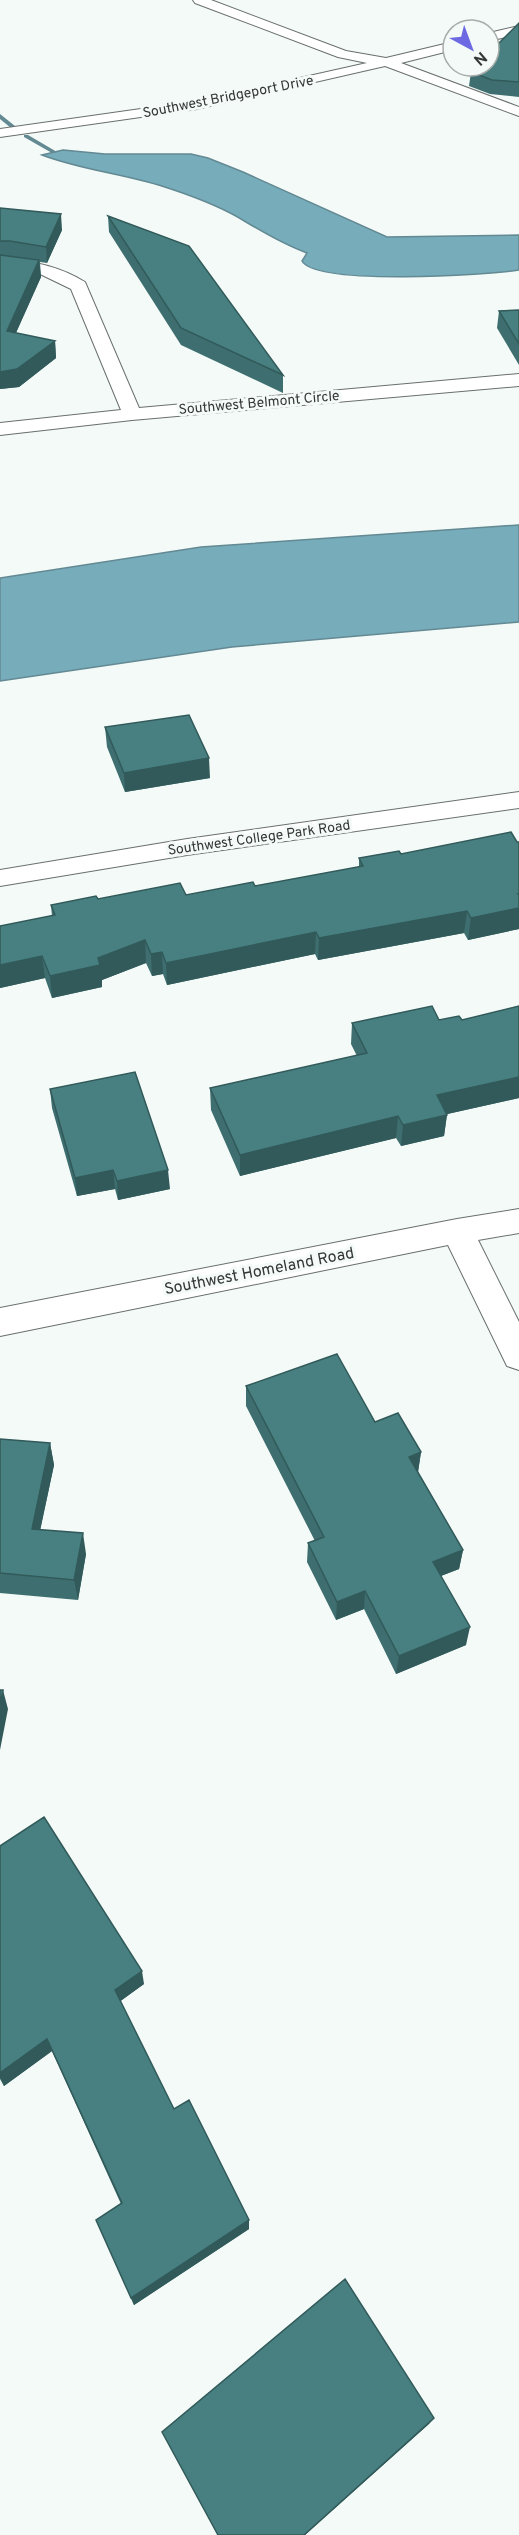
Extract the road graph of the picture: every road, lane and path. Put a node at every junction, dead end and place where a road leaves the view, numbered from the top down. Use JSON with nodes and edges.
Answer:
{"nodes":[{"id":1,"x":199,"y":0,"type":"edge"},
{"id":2,"x":519,"y":30,"type":"edge"},
{"id":3,"x":501,"y":34,"type":"edge"},
{"id":4,"x":360,"y":44,"type":"dead end"},
{"id":5,"x":441,"y":49,"type":"edge"},
{"id":6,"x":386,"y":62,"type":"junction"},
{"id":7,"x":519,"y":112,"type":"edge"},
{"id":8,"x":0,"y":133,"type":"edge"},
{"id":9,"x":0,"y":264,"type":"edge"},
{"id":10,"x":519,"y":380,"type":"edge"},
{"id":11,"x":132,"y":414,"type":"junction"},
{"id":12,"x":0,"y":429,"type":"edge"},
{"id":13,"x":519,"y":800,"type":"edge"},
{"id":14,"x":0,"y":878,"type":"edge"},
{"id":15,"x":519,"y":1221,"type":"edge"},
{"id":16,"x":458,"y":1231,"type":"junction"},
{"id":17,"x":0,"y":1322,"type":"edge"},
{"id":18,"x":519,"y":1356,"type":"edge"}],
"edges":[{"from":1,"to":6,"type":"street"},
{"from":2,"to":3,"type":"street"},
{"from":4,"to":6,"type":"street"},
{"from":5,"to":6,"type":"street","name":"Southwest Bridgeport Drive"},
{"from":6,"to":7,"type":"street"},
{"from":6,"to":8,"type":"street","name":"Southwest Bridgeport Drive"},
{"from":9,"to":11,"type":"street"},
{"from":10,"to":11,"type":"street","name":"Southwest Belmont Circle"},
{"from":11,"to":12,"type":"street","name":"Southwest Belmont Circle"},
{"from":13,"to":14,"type":"street","name":"Southwest College Park Road"},
{"from":15,"to":16,"type":"street","name":"Southwest Homeland Road"},
{"from":16,"to":17,"type":"street","name":"Southwest Homeland Road"},
{"from":16,"to":18,"type":"street"}]}
